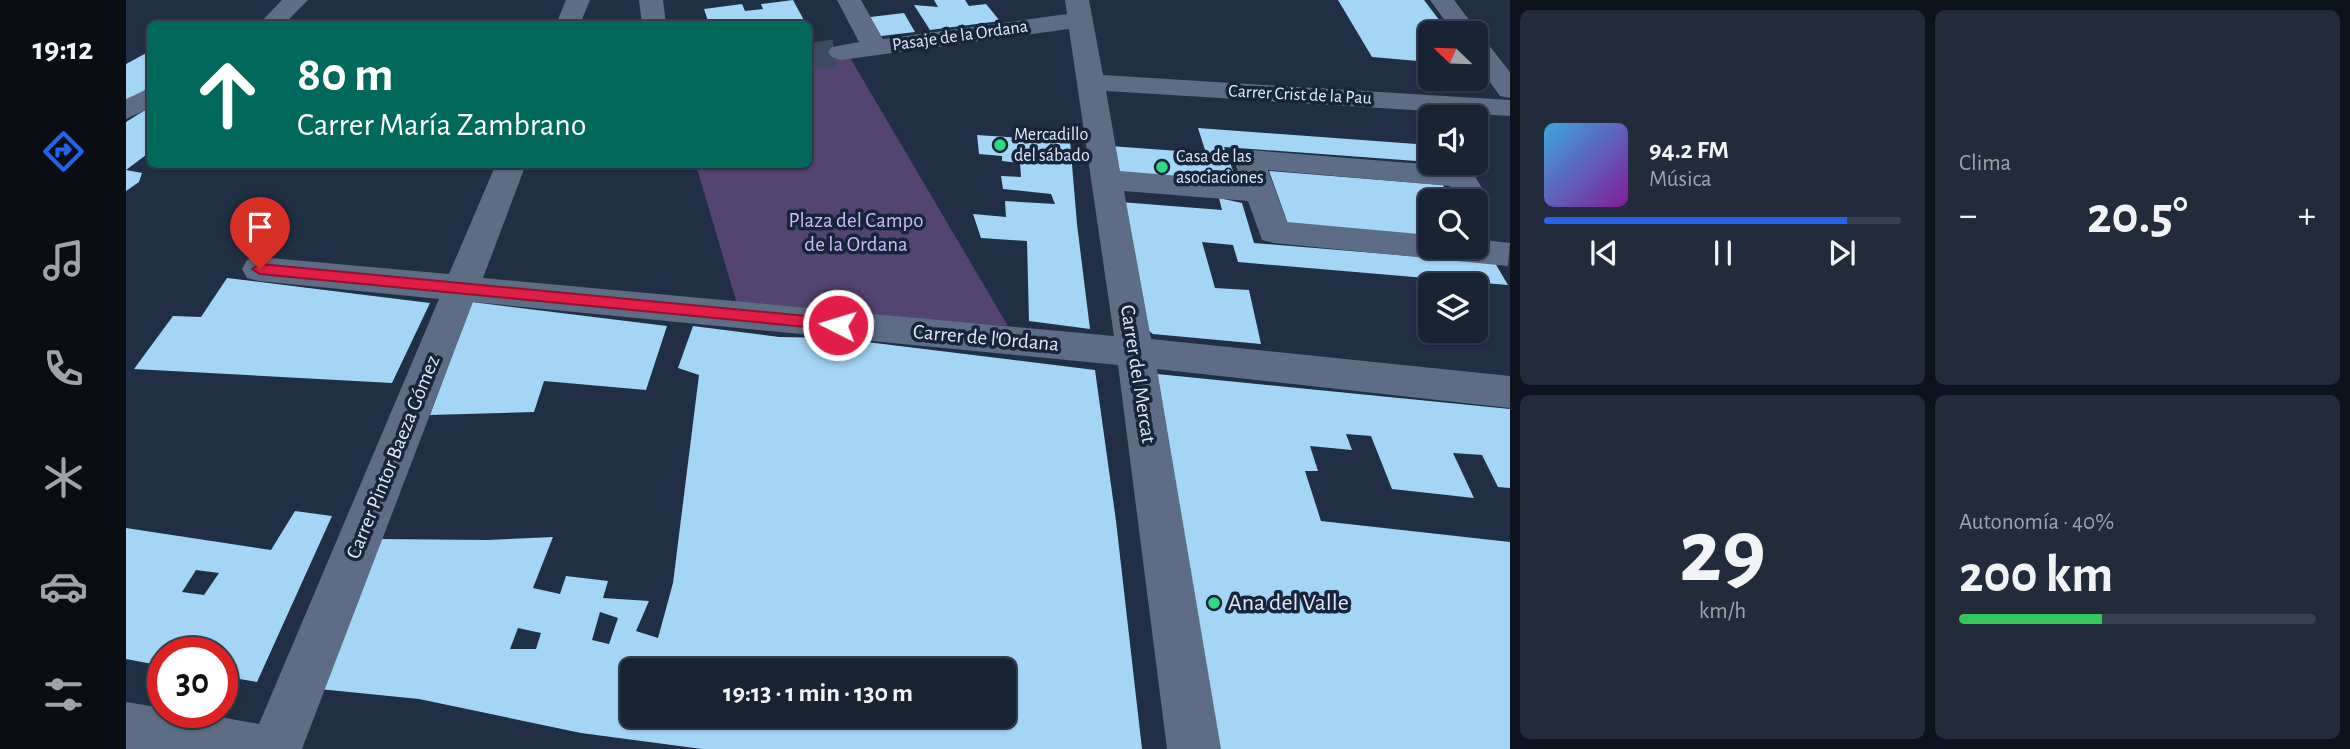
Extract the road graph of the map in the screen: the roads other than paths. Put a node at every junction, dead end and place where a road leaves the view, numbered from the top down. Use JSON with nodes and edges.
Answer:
{"nodes":[{"id":1,"x":296,"y":0,"type":"edge"},
{"id":2,"x":578,"y":0,"type":"edge"},
{"id":3,"x":650,"y":0,"type":"edge"},
{"id":4,"x":849,"y":0,"type":"edge"},
{"id":5,"x":1442,"y":0,"type":"edge"},
{"id":6,"x":1079,"y":10,"type":"edge"},
{"id":7,"x":274,"y":21,"type":"edge"},
{"id":8,"x":569,"y":21,"type":"edge"},
{"id":9,"x":654,"y":21,"type":"edge"},
{"id":10,"x":1458,"y":21,"type":"edge"},
{"id":11,"x":875,"y":48,"type":"junction"},
{"id":12,"x":841,"y":52,"type":"tunnel mouth"},
{"id":13,"x":1488,"y":61,"type":"edge"},
{"id":14,"x":1091,"y":82,"type":"junction"},
{"id":15,"x":1510,"y":90,"type":"edge"},
{"id":16,"x":147,"y":98,"type":"edge"},
{"id":17,"x":1510,"y":108,"type":"edge"},
{"id":18,"x":126,"y":111,"type":"edge"},
{"id":19,"x":509,"y":168,"type":"edge"},
{"id":20,"x":1107,"y":180,"type":"junction"},
{"id":21,"x":1467,"y":189,"type":"edge"},
{"id":22,"x":1259,"y":192,"type":"junction"},
{"id":23,"x":1488,"y":223,"type":"edge"},
{"id":24,"x":1509,"y":256,"type":"edge"},
{"id":25,"x":260,"y":269,"type":"dead end"},
{"id":26,"x":460,"y":290,"type":"junction"},
{"id":27,"x":1135,"y":352,"type":"junction"},
{"id":28,"x":1510,"y":392,"type":"edge"},
{"id":29,"x":126,"y":729,"type":"edge"},
{"id":30,"x":254,"y":749,"type":"edge"},
{"id":31,"x":275,"y":749,"type":"edge"},
{"id":32,"x":1194,"y":749,"type":"edge"}],
"edges":[{"from":1,"to":7,"type":"street"},
{"from":2,"to":8,"type":"street"},
{"from":3,"to":9,"type":"street"},
{"from":4,"to":11,"type":"street"},
{"from":5,"to":10,"type":"street"},
{"from":6,"to":11,"type":"street","name":"Pasaje de la Ordana"},
{"from":6,"to":14,"type":"street","name":"Carrer del Mercat"},
{"from":11,"to":12,"type":"street","name":"Pasaje de la Ordana"},
{"from":13,"to":15,"type":"street"},
{"from":14,"to":17,"type":"street","name":"Carrer Crist de la Pau"},
{"from":14,"to":20,"type":"street","name":"Carrer del Mercat"},
{"from":16,"to":18,"type":"street"},
{"from":19,"to":26,"type":"street","name":"Carrer Pintor Baeza Gómez"},
{"from":20,"to":22,"type":"street"},
{"from":20,"to":27,"type":"street","name":"Carrer del Mercat"},
{"from":21,"to":22,"type":"street"},
{"from":22,"to":24,"type":"street"},
{"from":23,"to":24,"type":"street"},
{"from":25,"to":26,"type":"street","name":"Carrer de l'Ordana"},
{"from":26,"to":27,"type":"street","name":"Carrer de l'Ordana"},
{"from":26,"to":31,"type":"street","name":"Carrer Pintor Baeza Gómez"},
{"from":27,"to":28,"type":"street","name":"Carrer de l'Ordana"},
{"from":27,"to":32,"type":"street","name":"Carrer del Mercat"},
{"from":29,"to":30,"type":"street"}]}
